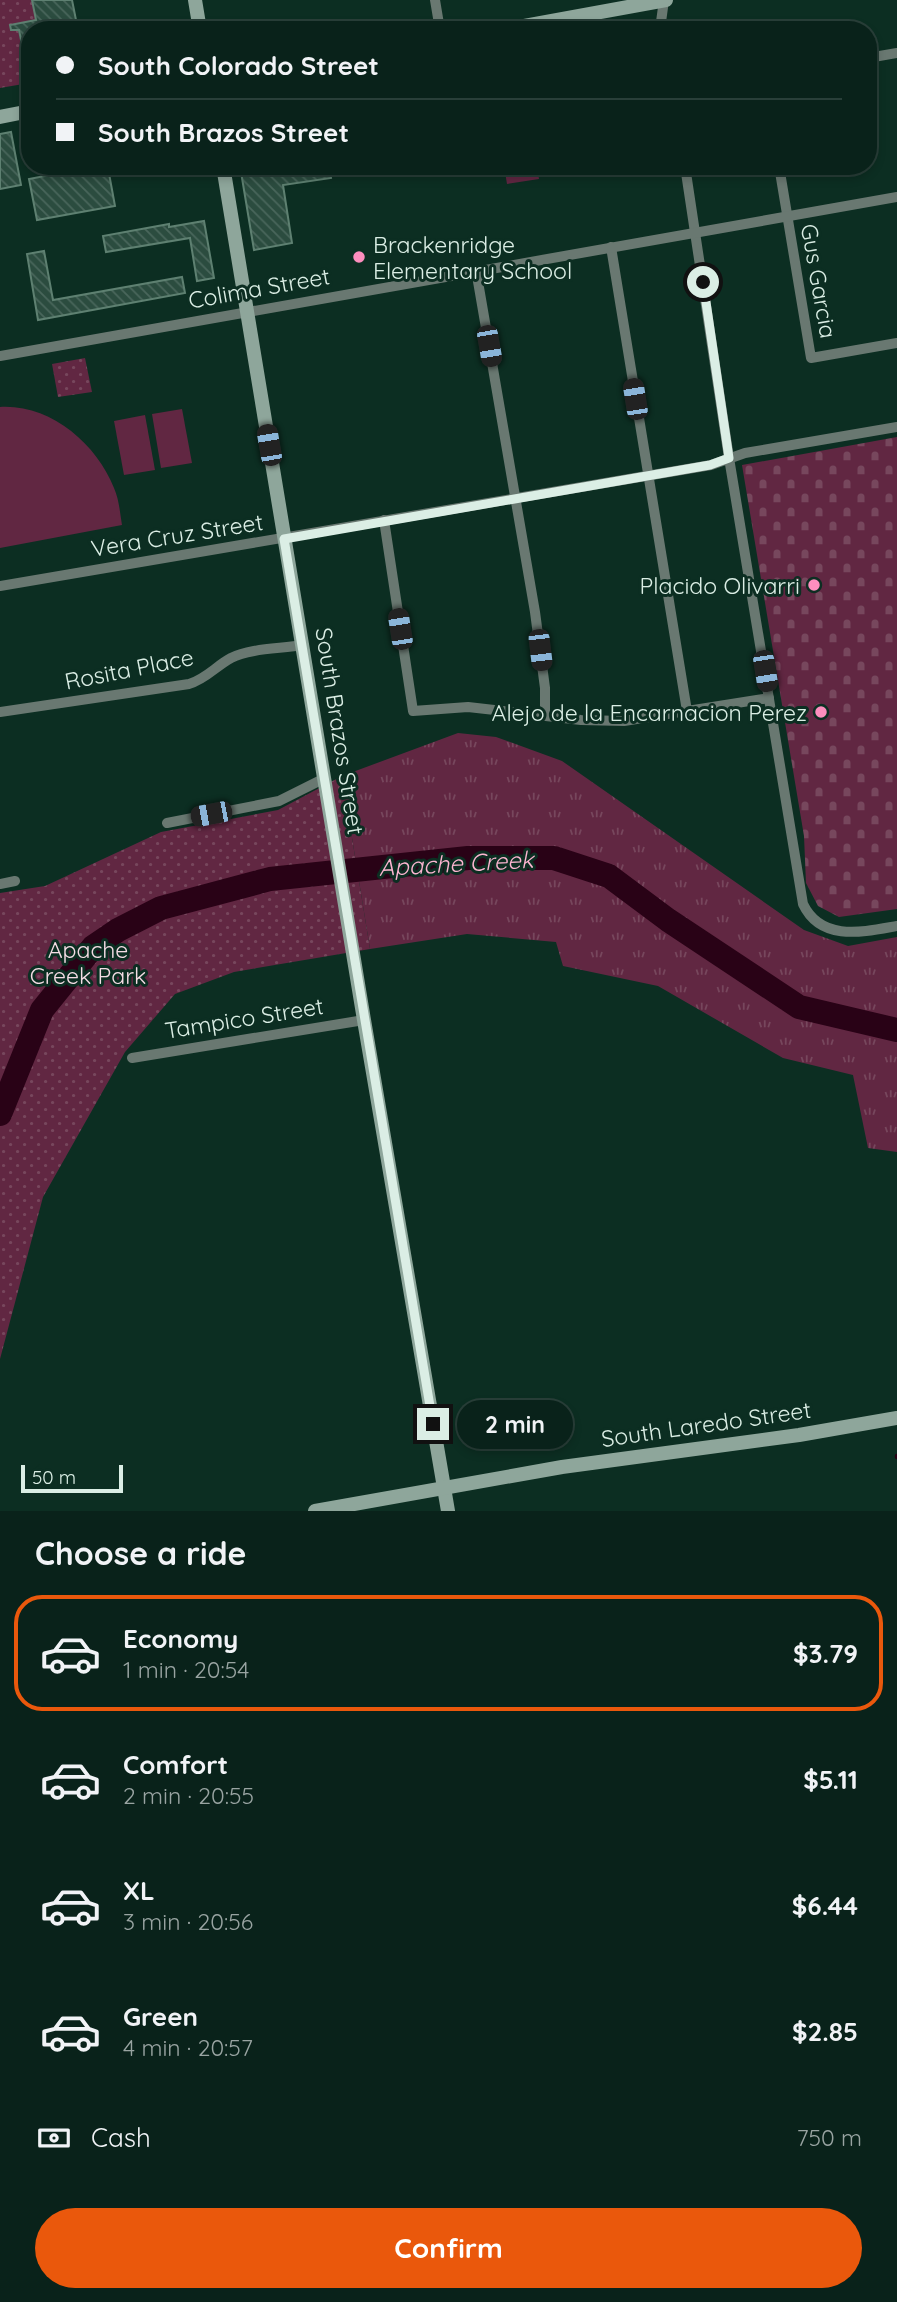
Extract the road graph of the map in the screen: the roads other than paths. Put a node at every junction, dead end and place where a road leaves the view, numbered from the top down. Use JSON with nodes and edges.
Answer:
{"nodes":[{"id":1,"x":195,"y":0,"type":"edge"},
{"id":2,"x":435,"y":0,"type":"edge"},
{"id":3,"x":665,"y":0,"type":"edge"},
{"id":4,"x":198,"y":21,"type":"edge"},
{"id":5,"x":438,"y":21,"type":"edge"},
{"id":6,"x":551,"y":21,"type":"edge"},
{"id":7,"x":663,"y":21,"type":"edge"},
{"id":8,"x":897,"y":53,"type":"edge"},
{"id":9,"x":877,"y":56,"type":"edge"},
{"id":10,"x":21,"y":113,"type":"edge"},
{"id":11,"x":0,"y":117,"type":"edge"},
{"id":12,"x":224,"y":175,"type":"edge"},
{"id":13,"x":686,"y":175,"type":"edge"},
{"id":14,"x":780,"y":175,"type":"edge"},
{"id":15,"x":897,"y":197,"type":"edge"},
{"id":16,"x":787,"y":216,"type":"junction"},
{"id":17,"x":696,"y":232,"type":"junction"},
{"id":18,"x":611,"y":247,"type":"junction"},
{"id":19,"x":476,"y":270,"type":"junction"},
{"id":20,"x":247,"y":311,"type":"junction"},
{"id":21,"x":897,"y":343,"type":"edge"},
{"id":22,"x":0,"y":356,"type":"edge"},
{"id":23,"x":897,"y":427,"type":"edge"},
{"id":24,"x":729,"y":458,"type":"junction"},
{"id":25,"x":647,"y":475,"type":"junction"},
{"id":26,"x":516,"y":498,"type":"junction"},
{"id":27,"x":384,"y":520,"type":"junction"},
{"id":28,"x":284,"y":539,"type":"junction"},
{"id":29,"x":0,"y":586,"type":"edge"},
{"id":30,"x":303,"y":645,"type":"junction"},
{"id":31,"x":769,"y":698,"type":"junction"},
{"id":32,"x":687,"y":711,"type":"junction"},
{"id":33,"x":0,"y":712,"type":"edge"},
{"id":34,"x":545,"y":715,"type":"junction"},
{"id":35,"x":324,"y":778,"type":"junction"},
{"id":36,"x":166,"y":823,"type":"dead end"},
{"id":37,"x":15,"y":881,"type":"dead end"},
{"id":38,"x":0,"y":884,"type":"edge"},
{"id":39,"x":897,"y":926,"type":"edge"},
{"id":40,"x":363,"y":1020,"type":"junction"},
{"id":41,"x":132,"y":1058,"type":"dead end"},
{"id":42,"x":897,"y":1418,"type":"edge"},
{"id":43,"x":444,"y":1488,"type":"junction"},
{"id":44,"x":315,"y":1511,"type":"edge"},
{"id":45,"x":448,"y":1511,"type":"edge"}],
"edges":[{"from":1,"to":4,"type":"street"},
{"from":2,"to":5,"type":"street"},
{"from":3,"to":6,"type":"street"},
{"from":3,"to":7,"type":"street"},
{"from":8,"to":9,"type":"street"},
{"from":10,"to":11,"type":"street"},
{"from":12,"to":20,"type":"street","name":"South Brazos Street"},
{"from":13,"to":17,"type":"street"},
{"from":14,"to":16,"type":"street","name":"Gus Garcia"},
{"from":15,"to":16,"type":"street","name":"Colima Street"},
{"from":16,"to":17,"type":"street","name":"Colima Street"},
{"from":16,"to":21,"type":"street","name":"Gus Garcia"},
{"from":17,"to":18,"type":"street","name":"Colima Street"},
{"from":17,"to":24,"type":"street"},
{"from":18,"to":19,"type":"street","name":"Colima Street"},
{"from":18,"to":25,"type":"street"},
{"from":19,"to":20,"type":"street","name":"Colima Street"},
{"from":19,"to":26,"type":"street"},
{"from":20,"to":22,"type":"street","name":"Colima Street"},
{"from":20,"to":28,"type":"street","name":"South Brazos Street"},
{"from":23,"to":24,"type":"street","name":"Vera Cruz Street"},
{"from":24,"to":25,"type":"street","name":"Vera Cruz Street"},
{"from":24,"to":31,"type":"street"},
{"from":25,"to":26,"type":"street","name":"Vera Cruz Street"},
{"from":25,"to":32,"type":"street"},
{"from":26,"to":27,"type":"street","name":"Vera Cruz Street"},
{"from":26,"to":34,"type":"street"},
{"from":27,"to":28,"type":"street","name":"Vera Cruz Street"},
{"from":27,"to":34,"type":"street"},
{"from":28,"to":29,"type":"street","name":"Vera Cruz Street"},
{"from":28,"to":30,"type":"street","name":"South Brazos Street"},
{"from":30,"to":33,"type":"street","name":"Rosita Place"},
{"from":30,"to":35,"type":"street","name":"South Brazos Street"},
{"from":31,"to":32,"type":"street"},
{"from":31,"to":39,"type":"street"},
{"from":32,"to":34,"type":"street"},
{"from":35,"to":36,"type":"street"},
{"from":35,"to":40,"type":"street","name":"South Brazos Street"},
{"from":37,"to":38,"type":"street"},
{"from":40,"to":41,"type":"street","name":"Tampico Street"},
{"from":40,"to":43,"type":"street","name":"South Brazos Street"},
{"from":42,"to":43,"type":"street","name":"South Laredo Street"},
{"from":43,"to":44,"type":"street","name":"South Laredo Street"},
{"from":43,"to":45,"type":"street","name":"South Brazos Street"}]}
